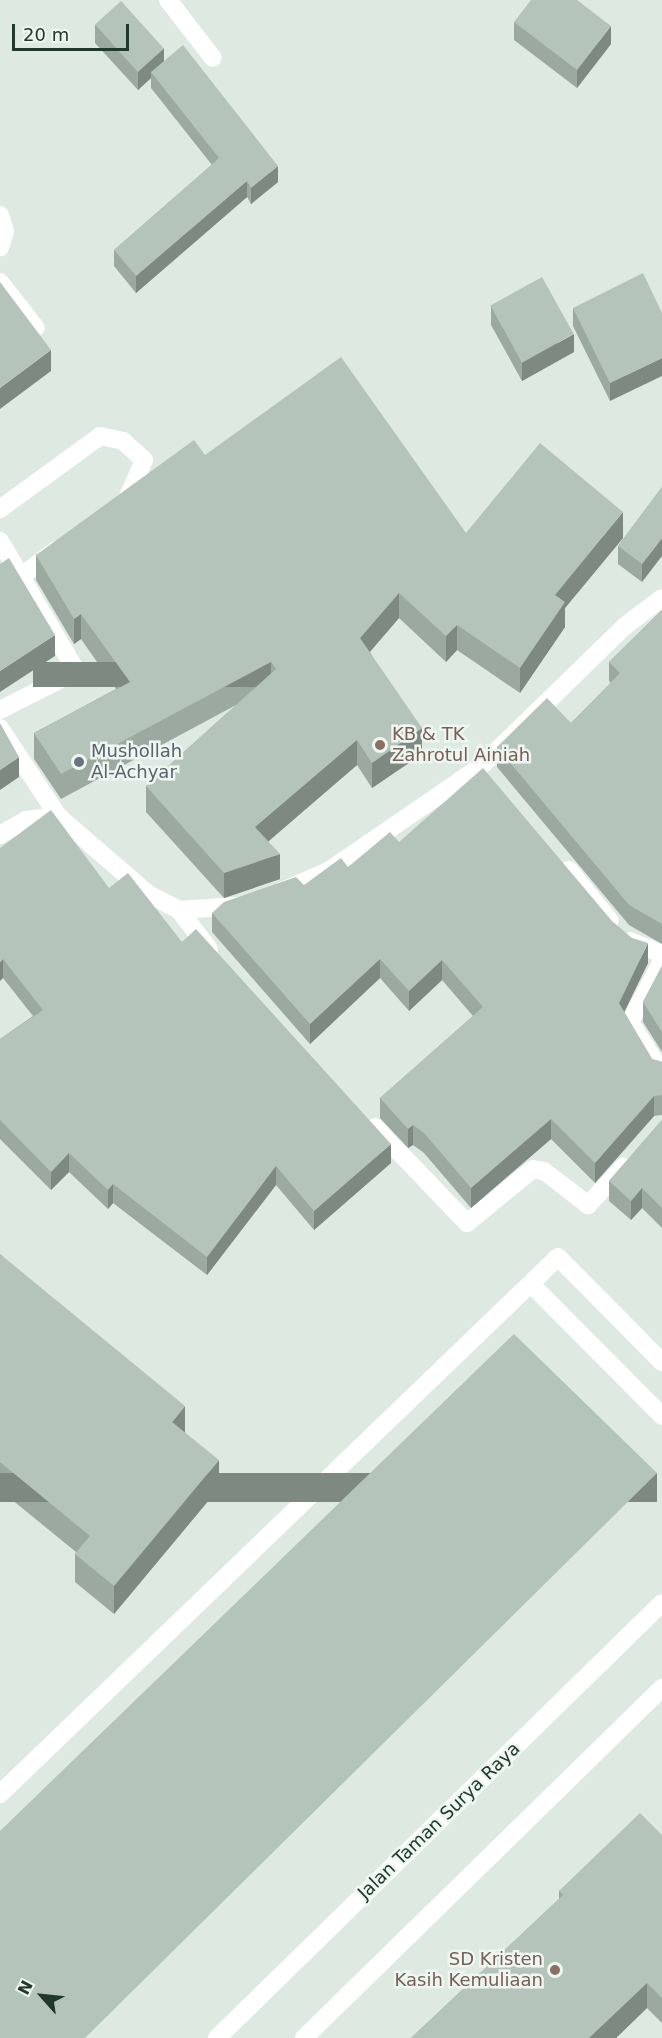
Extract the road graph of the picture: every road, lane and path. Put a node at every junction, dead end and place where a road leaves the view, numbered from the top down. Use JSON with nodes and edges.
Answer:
{"nodes":[{"id":1,"x":168,"y":0,"type":"edge"},
{"id":2,"x":213,"y":58,"type":"dead end"},
{"id":3,"x":0,"y":215,"type":"edge"},
{"id":4,"x":0,"y":247,"type":"edge"},
{"id":5,"x":0,"y":282,"type":"edge"},
{"id":6,"x":36,"y":328,"type":"edge"},
{"id":7,"x":115,"y":508,"type":"edge"},
{"id":8,"x":0,"y":509,"type":"edge"},
{"id":9,"x":0,"y":541,"type":"edge"},
{"id":10,"x":69,"y":541,"type":"edge"},
{"id":11,"x":23,"y":574,"type":"junction"},
{"id":12,"x":662,"y":598,"type":"edge"},
{"id":13,"x":0,"y":710,"type":"edge"},
{"id":14,"x":0,"y":728,"type":"edge"},
{"id":15,"x":480,"y":767,"type":"junction"},
{"id":16,"x":495,"y":785,"type":"edge"},
{"id":17,"x":57,"y":816,"type":"junction"},
{"id":18,"x":0,"y":835,"type":"edge"},
{"id":19,"x":556,"y":855,"type":"edge"},
{"id":20,"x":179,"y":910,"type":"junction"},
{"id":21,"x":662,"y":954,"type":"edge"},
{"id":22,"x":662,"y":961,"type":"edge"},
{"id":23,"x":221,"y":963,"type":"edge"},
{"id":24,"x":662,"y":1073,"type":"edge"},
{"id":25,"x":358,"y":1109,"type":"edge"},
{"id":26,"x":638,"y":1150,"type":"edge"},
{"id":27,"x":531,"y":1284,"type":"junction"},
{"id":28,"x":662,"y":1362,"type":"edge"},
{"id":29,"x":662,"y":1416,"type":"edge"},
{"id":30,"x":662,"y":1603,"type":"edge"},
{"id":31,"x":662,"y":1688,"type":"edge"},
{"id":32,"x":0,"y":1794,"type":"edge"},
{"id":33,"x":217,"y":2038,"type":"edge"},
{"id":34,"x":304,"y":2038,"type":"edge"}],
"edges":[{"from":1,"to":2,"type":"street"},
{"from":3,"to":4,"type":"street"},
{"from":5,"to":6,"type":"street"},
{"from":7,"to":8,"type":"street"},
{"from":9,"to":11,"type":"street"},
{"from":10,"to":11,"type":"street"},
{"from":11,"to":13,"type":"street"},
{"from":12,"to":15,"type":"street"},
{"from":14,"to":17,"type":"street"},
{"from":15,"to":16,"type":"street"},
{"from":15,"to":20,"type":"street"},
{"from":17,"to":18,"type":"street"},
{"from":17,"to":20,"type":"street"},
{"from":19,"to":21,"type":"street"},
{"from":20,"to":23,"type":"street"},
{"from":22,"to":24,"type":"street"},
{"from":25,"to":26,"type":"street"},
{"from":27,"to":28,"type":"street"},
{"from":27,"to":29,"type":"street"},
{"from":27,"to":32,"type":"street"},
{"from":30,"to":33,"type":"street","name":"Jalan Taman Surya Raya"},
{"from":31,"to":34,"type":"street"}]}
